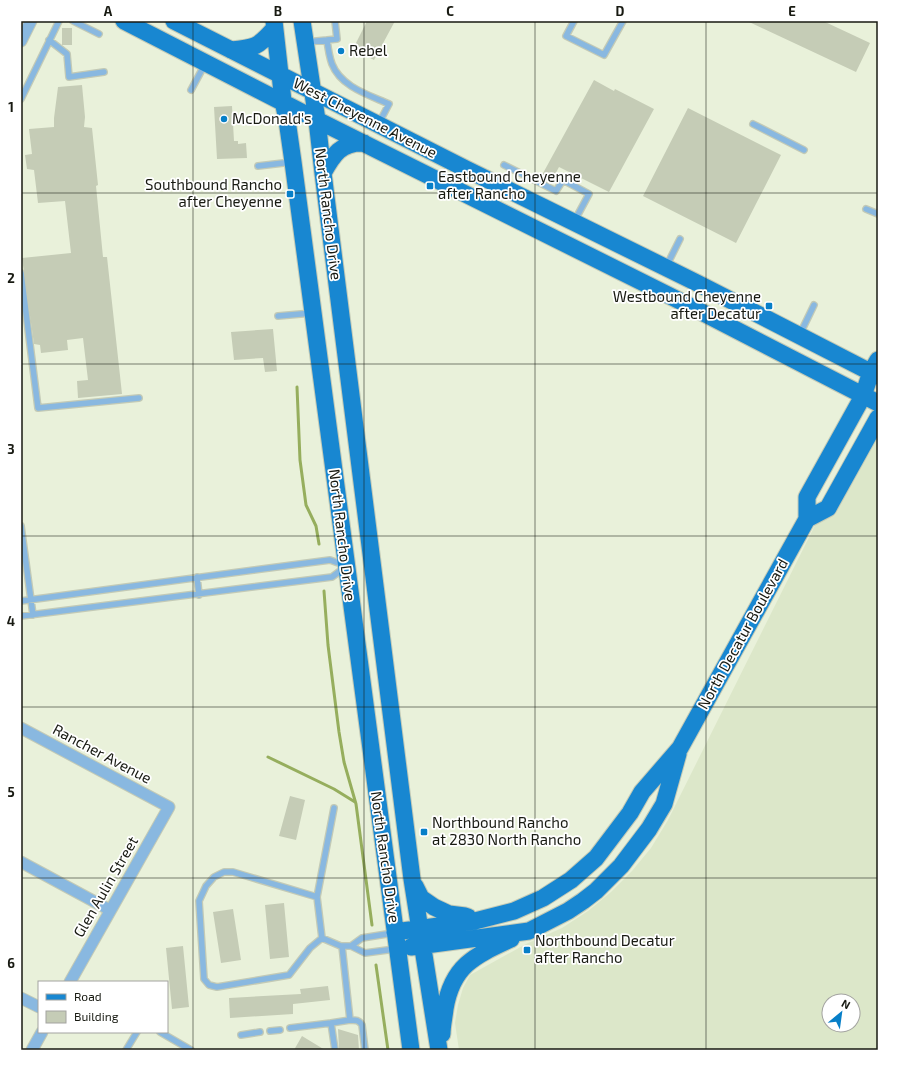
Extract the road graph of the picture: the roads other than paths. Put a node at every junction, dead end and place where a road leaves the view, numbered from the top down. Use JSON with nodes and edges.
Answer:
{"nodes":[{"id":1,"x":31,"y":21,"type":"edge"},
{"id":2,"x":58,"y":21,"type":"edge"},
{"id":3,"x":73,"y":21,"type":"edge"},
{"id":4,"x":124,"y":21,"type":"edge"},
{"id":5,"x":174,"y":21,"type":"edge"},
{"id":6,"x":302,"y":21,"type":"edge"},
{"id":7,"x":335,"y":21,"type":"edge"},
{"id":8,"x":574,"y":21,"type":"edge"},
{"id":9,"x":623,"y":21,"type":"edge"},
{"id":10,"x":274,"y":25,"type":"edge"},
{"id":11,"x":99,"y":34,"type":"dead end"},
{"id":12,"x":49,"y":40,"type":"junction"},
{"id":13,"x":327,"y":40,"type":"junction"},
{"id":14,"x":21,"y":41,"type":"edge"},
{"id":15,"x":305,"y":42,"type":"junction"},
{"id":16,"x":231,"y":50,"type":"junction"},
{"id":17,"x":205,"y":62,"type":"junction"},
{"id":18,"x":104,"y":72,"type":"dead end"},
{"id":19,"x":280,"y":75,"type":"junction"},
{"id":20,"x":191,"y":90,"type":"dead end"},
{"id":21,"x":313,"y":91,"type":"junction"},
{"id":22,"x":21,"y":99,"type":"edge"},
{"id":23,"x":283,"y":101,"type":"junction"},
{"id":24,"x":317,"y":120,"type":"junction"},
{"id":25,"x":378,"y":124,"type":"junction"},
{"id":26,"x":753,"y":124,"type":"dead end"},
{"id":27,"x":364,"y":143,"type":"junction"},
{"id":28,"x":804,"y":150,"type":"dead end"},
{"id":29,"x":294,"y":162,"type":"junction"},
{"id":30,"x":504,"y":165,"type":"dead end"},
{"id":31,"x":258,"y":166,"type":"dead end"},
{"id":32,"x":323,"y":173,"type":"junction"},
{"id":33,"x":866,"y":209,"type":"dead end"},
{"id":34,"x":878,"y":214,"type":"edge"},
{"id":35,"x":574,"y":222,"type":"junction"},
{"id":36,"x":680,"y":239,"type":"dead end"},
{"id":37,"x":666,"y":268,"type":"junction"},
{"id":38,"x":21,"y":273,"type":"edge"},
{"id":39,"x":814,"y":306,"type":"dead end"},
{"id":40,"x":313,"y":313,"type":"junction"},
{"id":41,"x":278,"y":316,"type":"dead end"},
{"id":42,"x":799,"y":335,"type":"junction"},
{"id":43,"x":876,"y":369,"type":"edge"},
{"id":44,"x":863,"y":396,"type":"junction"},
{"id":45,"x":140,"y":398,"type":"dead end"},
{"id":46,"x":878,"y":403,"type":"edge"},
{"id":47,"x":878,"y":418,"type":"edge"},
{"id":48,"x":807,"y":519,"type":"junction"},
{"id":49,"x":21,"y":526,"type":"edge"},
{"id":50,"x":371,"y":563,"type":"junction"},
{"id":51,"x":346,"y":566,"type":"junction"},
{"id":52,"x":197,"y":577,"type":"junction"},
{"id":53,"x":199,"y":595,"type":"junction"},
{"id":54,"x":31,"y":600,"type":"junction"},
{"id":55,"x":21,"y":601,"type":"edge"},
{"id":56,"x":33,"y":614,"type":"junction"},
{"id":57,"x":21,"y":616,"type":"edge"},
{"id":58,"x":21,"y":728,"type":"edge"},
{"id":59,"x":680,"y":748,"type":"junction"},
{"id":60,"x":169,"y":807,"type":"joint"},
{"id":61,"x":334,"y":808,"type":"dead end"},
{"id":62,"x":21,"y":862,"type":"edge"},
{"id":63,"x":412,"y":879,"type":"junction"},
{"id":64,"x":317,"y":897,"type":"junction"},
{"id":65,"x":110,"y":910,"type":"junction"},
{"id":66,"x":475,"y":921,"type":"junction"},
{"id":67,"x":420,"y":929,"type":"junction"},
{"id":68,"x":530,"y":931,"type":"junction"},
{"id":69,"x":322,"y":938,"type":"junction"},
{"id":70,"x":396,"y":940,"type":"junction"},
{"id":71,"x":350,"y":946,"type":"junction"},
{"id":72,"x":423,"y":946,"type":"junction"},
{"id":73,"x":342,"y":947,"type":"junction"},
{"id":74,"x":71,"y":981,"type":"edge"},
{"id":75,"x":21,"y":998,"type":"edge"},
{"id":76,"x":38,"y":1006,"type":"edge"},
{"id":77,"x":350,"y":1020,"type":"junction"},
{"id":78,"x":331,"y":1023,"type":"junction"},
{"id":79,"x":290,"y":1028,"type":"dead end"},
{"id":80,"x":280,"y":1030,"type":"dead end"},
{"id":81,"x":270,"y":1031,"type":"dead end"},
{"id":82,"x":260,"y":1032,"type":"dead end"},
{"id":83,"x":41,"y":1033,"type":"edge"},
{"id":84,"x":136,"y":1033,"type":"edge"},
{"id":85,"x":162,"y":1033,"type":"edge"},
{"id":86,"x":241,"y":1035,"type":"dead end"},
{"id":87,"x":32,"y":1050,"type":"edge"},
{"id":88,"x":126,"y":1050,"type":"edge"},
{"id":89,"x":191,"y":1050,"type":"edge"},
{"id":90,"x":335,"y":1050,"type":"edge"},
{"id":91,"x":365,"y":1050,"type":"edge"},
{"id":92,"x":411,"y":1050,"type":"edge"},
{"id":93,"x":440,"y":1050,"type":"edge"}],
"edges":[{"from":1,"to":14,"type":"street"},
{"from":2,"to":12,"type":"lane"},
{"from":3,"to":11,"type":"lane"},
{"from":4,"to":17,"type":"main road","name":"West Cheyenne Avenue"},
{"from":5,"to":16,"type":"main road","name":"West Cheyenne Avenue"},
{"from":6,"to":15,"type":"main road","name":"North Rancho Drive"},
{"from":7,"to":13,"type":"lane"},
{"from":8,"to":9,"type":"lane"},
{"from":10,"to":16,"type":"main road"},
{"from":10,"to":19,"type":"main road","name":"North Rancho Drive"},
{"from":12,"to":18,"type":"lane"},
{"from":12,"to":22,"type":"lane"},
{"from":13,"to":15,"type":"lane"},
{"from":13,"to":25,"type":"lane"},
{"from":15,"to":21,"type":"main road","name":"North Rancho Drive"},
{"from":16,"to":19,"type":"main road","name":"West Cheyenne Avenue"},
{"from":17,"to":20,"type":"lane"},
{"from":17,"to":23,"type":"main road","name":"West Cheyenne Avenue"},
{"from":19,"to":21,"type":"main road","name":"West Cheyenne Avenue"},
{"from":19,"to":23,"type":"main road","name":"North Rancho Drive"},
{"from":21,"to":24,"type":"main road","name":"North Rancho Drive"},
{"from":21,"to":25,"type":"main road","name":"West Cheyenne Avenue"},
{"from":23,"to":24,"type":"main road","name":"West Cheyenne Avenue"},
{"from":23,"to":29,"type":"main road","name":"North Rancho Drive"},
{"from":24,"to":27,"type":"main road","name":"West Cheyenne Avenue"},
{"from":24,"to":32,"type":"main road","name":"North Rancho Drive"},
{"from":25,"to":35,"type":"main road","name":"West Cheyenne Avenue"},
{"from":26,"to":28,"type":"lane"},
{"from":27,"to":32,"type":"main road"},
{"from":27,"to":44,"type":"main road","name":"West Cheyenne Avenue"},
{"from":29,"to":31,"type":"lane"},
{"from":29,"to":40,"type":"main road","name":"North Rancho Drive"},
{"from":30,"to":35,"type":"lane"},
{"from":32,"to":50,"type":"main road","name":"North Rancho Drive"},
{"from":33,"to":34,"type":"lane"},
{"from":35,"to":37,"type":"main road","name":"West Cheyenne Avenue"},
{"from":36,"to":37,"type":"lane"},
{"from":37,"to":42,"type":"main road","name":"West Cheyenne Avenue"},
{"from":38,"to":45,"type":"lane"},
{"from":39,"to":42,"type":"lane"},
{"from":40,"to":41,"type":"lane"},
{"from":40,"to":51,"type":"main road","name":"North Rancho Drive"},
{"from":42,"to":43,"type":"main road","name":"West Cheyenne Avenue"},
{"from":43,"to":44,"type":"main road","name":"North Decatur Boulevard"},
{"from":44,"to":46,"type":"main road","name":"West Cheyenne Avenue"},
{"from":44,"to":48,"type":"main road","name":"North Decatur Boulevard"},
{"from":47,"to":48,"type":"main road"},
{"from":48,"to":59,"type":"main road","name":"North Decatur Boulevard"},
{"from":49,"to":54,"type":"lane"},
{"from":50,"to":51,"type":"main road"},
{"from":50,"to":63,"type":"main road","name":"North Rancho Drive"},
{"from":51,"to":52,"type":"lane"},
{"from":51,"to":53,"type":"lane"},
{"from":51,"to":70,"type":"main road","name":"North Rancho Drive"},
{"from":52,"to":53,"type":"lane"},
{"from":52,"to":54,"type":"lane"},
{"from":53,"to":56,"type":"lane"},
{"from":54,"to":55,"type":"lane"},
{"from":54,"to":56,"type":"lane"},
{"from":56,"to":57,"type":"lane"},
{"from":58,"to":60,"type":"street","name":"Rancher Avenue"},
{"from":59,"to":66,"type":"main road","name":"North Decatur Boulevard"},
{"from":59,"to":68,"type":"main road","name":"North Decatur Boulevard"},
{"from":60,"to":65,"type":"street","name":"Glen Aulin Street"},
{"from":61,"to":64,"type":"lane"},
{"from":62,"to":65,"type":"street"},
{"from":63,"to":66,"type":"main road"},
{"from":63,"to":67,"type":"main road","name":"North Rancho Drive"},
{"from":64,"to":69,"type":"lane"},
{"from":64,"to":69,"type":"lane"},
{"from":65,"to":74,"type":"street","name":"Glen Aulin Street"},
{"from":66,"to":67,"type":"main road","name":"North Decatur Boulevard"},
{"from":67,"to":70,"type":"main road","name":"North Decatur Boulevard"},
{"from":67,"to":72,"type":"main road","name":"North Rancho Drive"},
{"from":68,"to":72,"type":"main road","name":"North Decatur Boulevard"},
{"from":68,"to":93,"type":"main road"},
{"from":69,"to":73,"type":"lane"},
{"from":70,"to":71,"type":"lane"},
{"from":70,"to":71,"type":"lane"},
{"from":70,"to":72,"type":"main road","name":"North Decatur Boulevard"},
{"from":70,"to":92,"type":"main road","name":"North Rancho Drive"},
{"from":71,"to":73,"type":"lane"},
{"from":72,"to":93,"type":"main road","name":"North Rancho Drive"},
{"from":73,"to":77,"type":"lane"},
{"from":75,"to":76,"type":"street"},
{"from":77,"to":78,"type":"lane"},
{"from":77,"to":91,"type":"lane"},
{"from":78,"to":79,"type":"lane"},
{"from":78,"to":90,"type":"lane"},
{"from":80,"to":81,"type":"lane"},
{"from":82,"to":86,"type":"lane"},
{"from":83,"to":87,"type":"street"},
{"from":84,"to":88,"type":"lane"},
{"from":85,"to":89,"type":"lane"}]}
